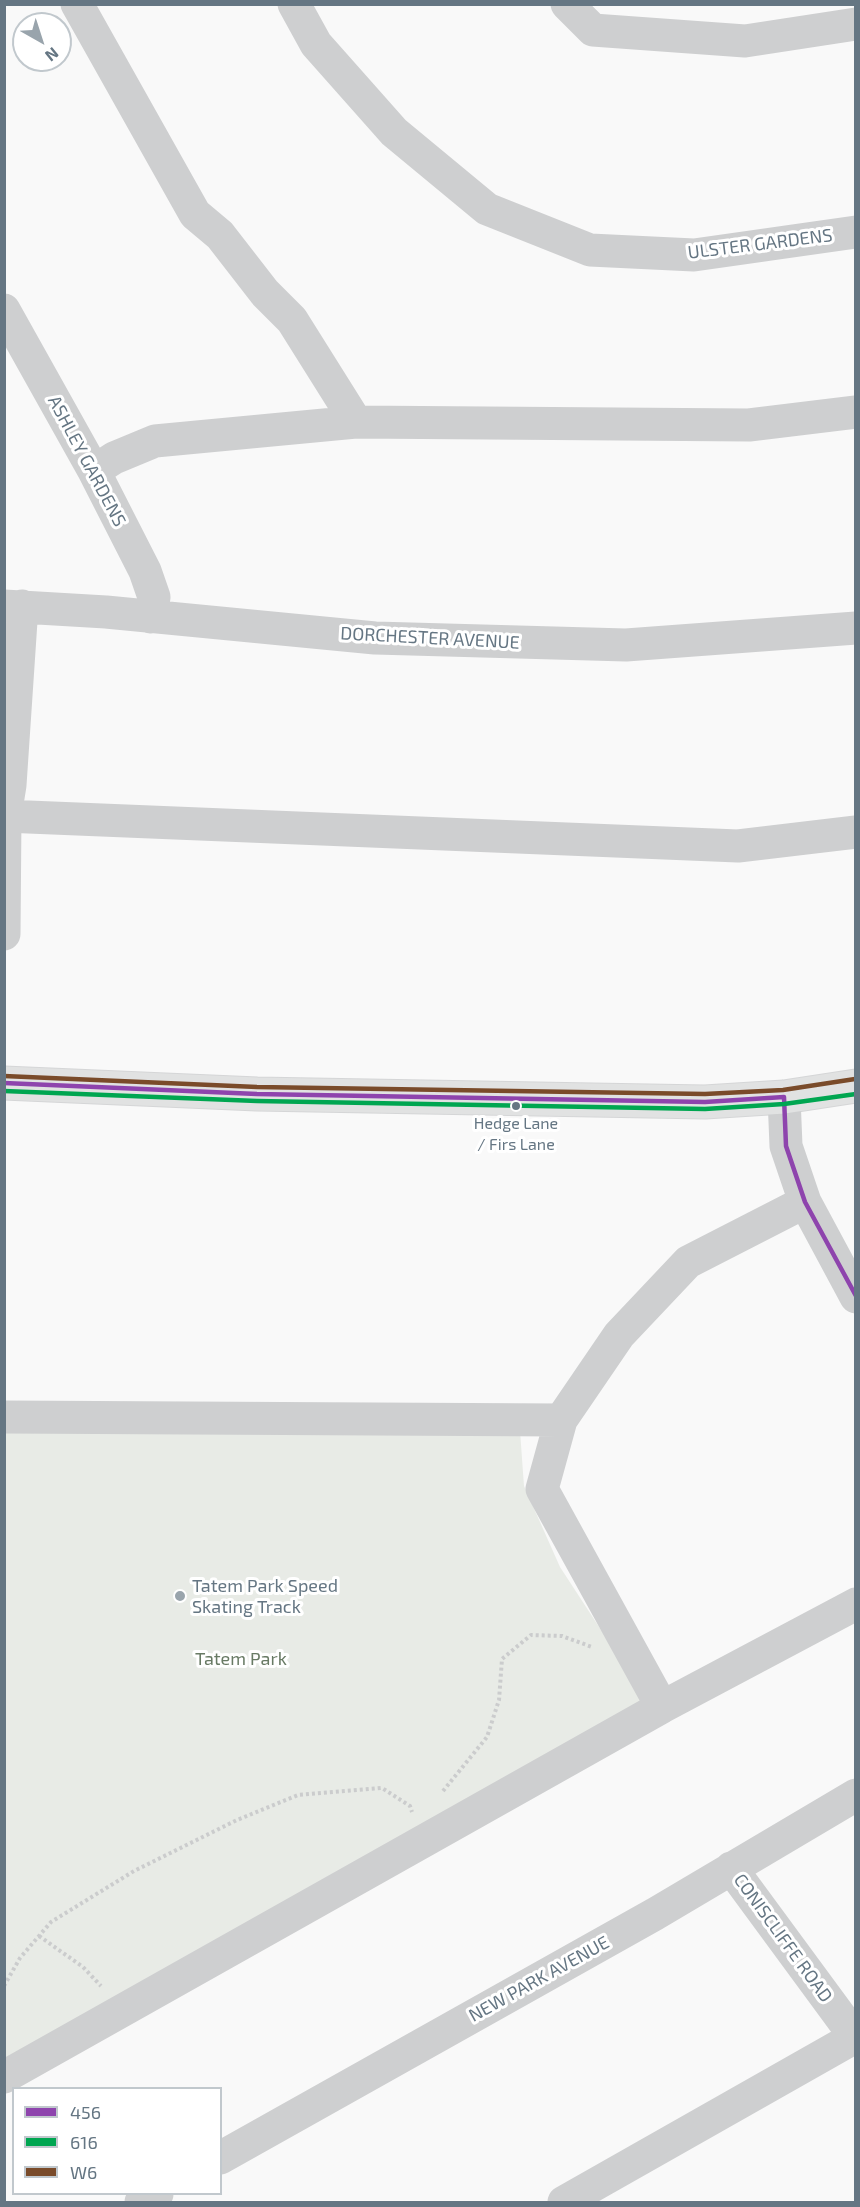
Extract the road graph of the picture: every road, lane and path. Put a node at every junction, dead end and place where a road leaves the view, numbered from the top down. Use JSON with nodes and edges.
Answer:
{"nodes":[{"id":1,"x":77,"y":4,"type":"edge"},
{"id":2,"x":294,"y":4,"type":"edge"},
{"id":3,"x":567,"y":4,"type":"edge"},
{"id":4,"x":855,"y":24,"type":"edge"},
{"id":5,"x":855,"y":232,"type":"edge"},
{"id":6,"x":4,"y":310,"type":"edge"},
{"id":7,"x":855,"y":412,"type":"edge"},
{"id":8,"x":356,"y":422,"type":"junction"},
{"id":9,"x":94,"y":471,"type":"junction"},
{"id":10,"x":13,"y":606,"type":"edge"},
{"id":11,"x":151,"y":616,"type":"junction"},
{"id":12,"x":855,"y":628,"type":"edge"},
{"id":13,"x":5,"y":816,"type":"edge"},
{"id":14,"x":855,"y":832,"type":"edge"},
{"id":15,"x":4,"y":934,"type":"edge"},
{"id":16,"x":4,"y":1083,"type":"edge"},
{"id":17,"x":855,"y":1086,"type":"edge"},
{"id":18,"x":784,"y":1097,"type":"junction"},
{"id":19,"x":805,"y":1202,"type":"junction"},
{"id":20,"x":855,"y":1297,"type":"edge"},
{"id":21,"x":4,"y":1417,"type":"edge"},
{"id":22,"x":561,"y":1420,"type":"junction"},
{"id":23,"x":855,"y":1604,"type":"edge"},
{"id":24,"x":599,"y":1655,"type":"dead end"},
{"id":25,"x":663,"y":1707,"type":"junction"},
{"id":26,"x":855,"y":1795,"type":"edge"},
{"id":27,"x":437,"y":1798,"type":"dead end"},
{"id":28,"x":413,"y":1815,"type":"dead end"},
{"id":29,"x":731,"y":1868,"type":"junction"},
{"id":30,"x":39,"y":1935,"type":"junction"},
{"id":31,"x":4,"y":1986,"type":"edge"},
{"id":32,"x":102,"y":1988,"type":"dead end"},
{"id":33,"x":855,"y":2037,"type":"edge"},
{"id":34,"x":4,"y":2077,"type":"edge"},
{"id":35,"x":222,"y":2157,"type":"edge"},
{"id":36,"x":564,"y":2202,"type":"edge"}],
"edges":[{"from":1,"to":8,"type":"street"},
{"from":2,"to":5,"type":"street","name":"ULSTER GARDENS"},
{"from":3,"to":4,"type":"street"},
{"from":6,"to":9,"type":"street","name":"ASHLEY GARDENS"},
{"from":7,"to":8,"type":"street"},
{"from":8,"to":9,"type":"street"},
{"from":9,"to":11,"type":"street","name":"ASHLEY GARDENS"},
{"from":10,"to":11,"type":"street","name":"DORCHESTER AVENUE"},
{"from":10,"to":13,"type":"street"},
{"from":11,"to":12,"type":"street","name":"DORCHESTER AVENUE"},
{"from":13,"to":14,"type":"street"},
{"from":13,"to":15,"type":"street"},
{"from":16,"to":18,"type":"main road"},
{"from":17,"to":18,"type":"main road"},
{"from":18,"to":19,"type":"street"},
{"from":19,"to":20,"type":"street"},
{"from":19,"to":22,"type":"street"},
{"from":21,"to":22,"type":"street"},
{"from":22,"to":25,"type":"street"},
{"from":23,"to":25,"type":"street"},
{"from":24,"to":27,"type":"path"},
{"from":25,"to":34,"type":"street"},
{"from":26,"to":29,"type":"street","name":"NEW PARK AVENUE"},
{"from":28,"to":30,"type":"path"},
{"from":29,"to":33,"type":"street","name":"CONISCLIFFE ROAD"},
{"from":29,"to":35,"type":"street","name":"NEW PARK AVENUE"},
{"from":30,"to":31,"type":"path"},
{"from":30,"to":32,"type":"path"},
{"from":33,"to":36,"type":"street"}]}
